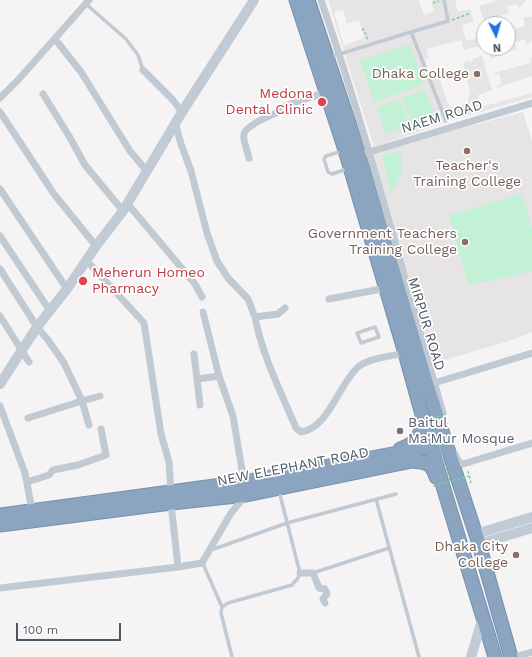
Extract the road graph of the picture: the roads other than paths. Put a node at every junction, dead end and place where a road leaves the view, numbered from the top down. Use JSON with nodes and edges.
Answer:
{"nodes":[{"id":1,"x":254,"y":0,"type":"edge"},
{"id":2,"x":296,"y":0,"type":"edge"},
{"id":3,"x":308,"y":0,"type":"edge"},
{"id":4,"x":321,"y":0,"type":"edge"},
{"id":5,"x":443,"y":0,"type":"edge"},
{"id":6,"x":88,"y":2,"type":"edge"},
{"id":7,"x":411,"y":32,"type":"junction"},
{"id":8,"x":55,"y":39,"type":"junction"},
{"id":9,"x":334,"y":56,"type":"junction"},
{"id":10,"x":143,"y":70,"type":"joint"},
{"id":11,"x":326,"y":92,"type":"junction"},
{"id":12,"x":43,"y":94,"type":"dead end"},
{"id":13,"x":0,"y":98,"type":"edge"},
{"id":14,"x":532,"y":103,"type":"edge"},
{"id":15,"x":0,"y":112,"type":"edge"},
{"id":16,"x":182,"y":112,"type":"junction"},
{"id":17,"x":446,"y":121,"type":"dead end"},
{"id":18,"x":175,"y":123,"type":"junction"},
{"id":19,"x":354,"y":157,"type":"junction"},
{"id":20,"x":249,"y":158,"type":"dead end"},
{"id":21,"x":146,"y":170,"type":"junction"},
{"id":22,"x":0,"y":189,"type":"edge"},
{"id":23,"x":125,"y":207,"type":"junction"},
{"id":24,"x":0,"y":236,"type":"edge"},
{"id":25,"x":96,"y":246,"type":"junction"},
{"id":26,"x":87,"y":261,"type":"junction"},
{"id":27,"x":0,"y":269,"type":"edge"},
{"id":28,"x":386,"y":288,"type":"junction"},
{"id":29,"x":67,"y":289,"type":"junction"},
{"id":30,"x":202,"y":297,"type":"dead end"},
{"id":31,"x":330,"y":299,"type":"dead end"},
{"id":32,"x":285,"y":308,"type":"dead end"},
{"id":33,"x":50,"y":311,"type":"junction"},
{"id":34,"x":203,"y":312,"type":"dead end"},
{"id":35,"x":0,"y":316,"type":"edge"},
{"id":36,"x":255,"y":317,"type":"junction"},
{"id":37,"x":37,"y":327,"type":"junction"},
{"id":38,"x":357,"y":333,"type":"joint"},
{"id":39,"x":22,"y":349,"type":"junction"},
{"id":40,"x":405,"y":353,"type":"junction"},
{"id":41,"x":194,"y":354,"type":"dead end"},
{"id":42,"x":532,"y":354,"type":"edge"},
{"id":43,"x":29,"y":362,"type":"dead end"},
{"id":44,"x":219,"y":376,"type":"junction"},
{"id":45,"x":197,"y":379,"type":"junction"},
{"id":46,"x":0,"y":384,"type":"edge"},
{"id":47,"x":431,"y":384,"type":"junction"},
{"id":48,"x":100,"y":396,"type":"dead end"},
{"id":49,"x":82,"y":401,"type":"junction"},
{"id":50,"x":200,"y":405,"type":"dead end"},
{"id":51,"x":0,"y":406,"type":"edge"},
{"id":52,"x":28,"y":418,"type":"dead end"},
{"id":53,"x":423,"y":420,"type":"junction"},
{"id":54,"x":89,"y":425,"type":"dead end"},
{"id":55,"x":101,"y":429,"type":"dead end"},
{"id":56,"x":445,"y":443,"type":"junction"},
{"id":57,"x":532,"y":444,"type":"edge"},
{"id":58,"x":431,"y":447,"type":"junction"},
{"id":59,"x":376,"y":457,"type":"junction"},
{"id":60,"x":27,"y":482,"type":"junction"},
{"id":61,"x":278,"y":488,"type":"junction"},
{"id":62,"x":245,"y":489,"type":"junction"},
{"id":63,"x":396,"y":494,"type":"dead end"},
{"id":64,"x":171,"y":497,"type":"junction"},
{"id":65,"x":376,"y":499,"type":"junction"},
{"id":66,"x":32,"y":510,"type":"junction"},
{"id":67,"x":0,"y":514,"type":"edge"},
{"id":68,"x":532,"y":517,"type":"edge"},
{"id":69,"x":287,"y":523,"type":"junction"},
{"id":70,"x":0,"y":525,"type":"edge"},
{"id":71,"x":532,"y":528,"type":"edge"},
{"id":72,"x":477,"y":539,"type":"junction"},
{"id":73,"x":389,"y":548,"type":"junction"},
{"id":74,"x":463,"y":548,"type":"junction"},
{"id":75,"x":214,"y":549,"type":"dead end"},
{"id":76,"x":204,"y":566,"type":"dead end"},
{"id":77,"x":178,"y":567,"type":"junction"},
{"id":78,"x":300,"y":573,"type":"junction"},
{"id":79,"x":313,"y":573,"type":"junction"},
{"id":80,"x":0,"y":588,"type":"edge"},
{"id":81,"x":325,"y":604,"type":"dead end"},
{"id":82,"x":222,"y":607,"type":"junction"},
{"id":83,"x":484,"y":615,"type":"junction"},
{"id":84,"x":532,"y":652,"type":"edge"},
{"id":85,"x":232,"y":657,"type":"edge"},
{"id":86,"x":419,"y":657,"type":"edge"},
{"id":87,"x":471,"y":657,"type":"edge"},
{"id":88,"x":495,"y":657,"type":"edge"},
{"id":89,"x":512,"y":657,"type":"edge"}],
"edges":[{"from":1,"to":16,"type":"street"},
{"from":2,"to":11,"type":"highway","name":"MIRPUR ROAD"},
{"from":3,"to":9,"type":"highway","name":"MIRPUR ROAD"},
{"from":4,"to":9,"type":"street"},
{"from":5,"to":7,"type":"lane"},
{"from":6,"to":8,"type":"street"},
{"from":6,"to":10,"type":"lane"},
{"from":7,"to":9,"type":"lane"},
{"from":7,"to":17,"type":"lane"},
{"from":8,"to":13,"type":"street"},
{"from":8,"to":21,"type":"street"},
{"from":9,"to":19,"type":"highway","name":"MIRPUR ROAD"},
{"from":10,"to":16,"type":"street"},
{"from":11,"to":19,"type":"highway","name":"MIRPUR ROAD"},
{"from":11,"to":20,"type":"street"},
{"from":12,"to":23,"type":"street"},
{"from":14,"to":19,"type":"street","name":"NAEM ROAD"},
{"from":15,"to":25,"type":"street"},
{"from":16,"to":18,"type":"street"},
{"from":18,"to":21,"type":"street"},
{"from":18,"to":36,"type":"street"},
{"from":19,"to":19,"type":"lane"},
{"from":19,"to":28,"type":"highway","name":"MIRPUR ROAD"},
{"from":19,"to":47,"type":"highway","name":"MIRPUR ROAD"},
{"from":21,"to":23,"type":"street"},
{"from":22,"to":29,"type":"street"},
{"from":23,"to":25,"type":"street"},
{"from":23,"to":30,"type":"street"},
{"from":24,"to":33,"type":"street"},
{"from":25,"to":26,"type":"street"},
{"from":26,"to":29,"type":"street"},
{"from":26,"to":64,"type":"street"},
{"from":27,"to":37,"type":"street"},
{"from":28,"to":31,"type":"street"},
{"from":28,"to":40,"type":"highway","name":"MIRPUR ROAD"},
{"from":29,"to":33,"type":"street"},
{"from":32,"to":36,"type":"street"},
{"from":33,"to":37,"type":"street"},
{"from":34,"to":44,"type":"street"},
{"from":35,"to":39,"type":"street"},
{"from":36,"to":40,"type":"street","name":"MIRPUR ROAD"},
{"from":37,"to":39,"type":"street"},
{"from":37,"to":49,"type":"street"},
{"from":38,"to":38,"type":"lane"},
{"from":39,"to":43,"type":"street"},
{"from":39,"to":46,"type":"street"},
{"from":40,"to":53,"type":"highway","name":"MIRPUR ROAD"},
{"from":41,"to":45,"type":"street"},
{"from":42,"to":47,"type":"street"},
{"from":44,"to":45,"type":"street"},
{"from":44,"to":62,"type":"street"},
{"from":45,"to":50,"type":"street"},
{"from":47,"to":56,"type":"highway","name":"MIRPUR ROAD"},
{"from":47,"to":57,"type":"street"},
{"from":48,"to":49,"type":"street"},
{"from":49,"to":52,"type":"street"},
{"from":49,"to":54,"type":"street"},
{"from":51,"to":60,"type":"street"},
{"from":53,"to":58,"type":"highway","name":"MIRPUR ROAD"},
{"from":53,"to":59,"type":"highway"},
{"from":55,"to":60,"type":"street"},
{"from":56,"to":58,"type":"highway","name":"NEW ELEPHANT ROAD"},
{"from":56,"to":72,"type":"highway","name":"MIRPUR ROAD"},
{"from":58,"to":59,"type":"highway","name":"NEW ELEPHANT ROAD"},
{"from":58,"to":74,"type":"highway","name":"MIRPUR ROAD"},
{"from":59,"to":62,"type":"highway","name":"NEW ELEPHANT ROAD"},
{"from":60,"to":66,"type":"street"},
{"from":61,"to":62,"type":"highway","name":"NEW ELEPHANT ROAD"},
{"from":61,"to":69,"type":"lane"},
{"from":61,"to":74,"type":"highway","name":"NEW ELEPHANT ROAD"},
{"from":62,"to":64,"type":"highway","name":"NEW ELEPHANT ROAD"},
{"from":62,"to":77,"type":"street"},
{"from":63,"to":65,"type":"lane"},
{"from":64,"to":66,"type":"highway","name":"NEW ELEPHANT ROAD"},
{"from":64,"to":70,"type":"highway","name":"NEW ELEPHANT ROAD"},
{"from":64,"to":77,"type":"street"},
{"from":65,"to":69,"type":"lane"},
{"from":65,"to":73,"type":"lane"},
{"from":66,"to":67,"type":"highway","name":"NEW ELEPHANT ROAD"},
{"from":68,"to":72,"type":"street"},
{"from":69,"to":75,"type":"lane"},
{"from":69,"to":78,"type":"lane"},
{"from":71,"to":72,"type":"street"},
{"from":72,"to":89,"type":"highway","name":"MIRPUR ROAD"},
{"from":73,"to":79,"type":"lane"},
{"from":73,"to":86,"type":"lane"},
{"from":74,"to":83,"type":"highway","name":"MIRPUR ROAD"},
{"from":76,"to":82,"type":"lane"},
{"from":77,"to":80,"type":"street"},
{"from":78,"to":79,"type":"street"},
{"from":78,"to":82,"type":"lane"},
{"from":79,"to":81,"type":"street"},
{"from":82,"to":85,"type":"lane"},
{"from":83,"to":87,"type":"street"},
{"from":83,"to":88,"type":"highway","name":"MIRPUR ROAD"},
{"from":84,"to":89,"type":"street"}]}
